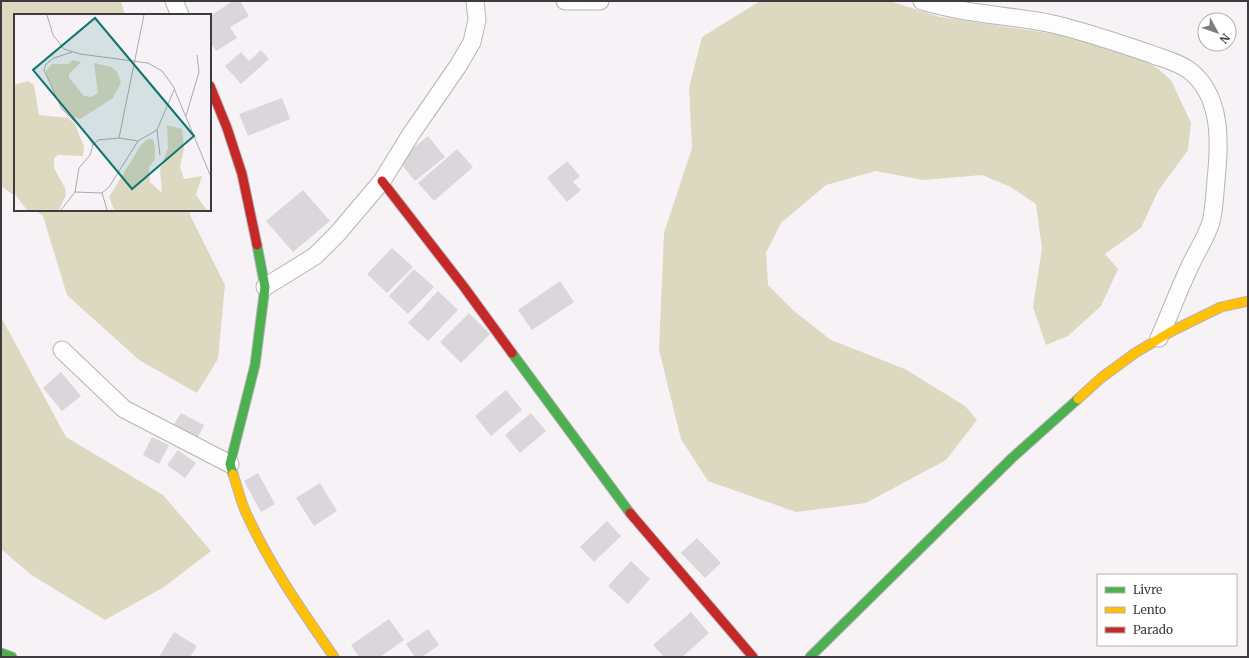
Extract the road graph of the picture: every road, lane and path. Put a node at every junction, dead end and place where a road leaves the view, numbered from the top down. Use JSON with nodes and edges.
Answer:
{"nodes":[{"id":1,"x":174,"y":1,"type":"edge"},
{"id":2,"x":475,"y":1,"type":"edge"},
{"id":3,"x":565,"y":1,"type":"edge"},
{"id":4,"x":600,"y":1,"type":"edge"},
{"id":5,"x":922,"y":1,"type":"edge"},
{"id":6,"x":180,"y":14,"type":"edge"},
{"id":7,"x":211,"y":88,"type":"edge"},
{"id":8,"x":382,"y":181,"type":"junction"},
{"id":9,"x":266,"y":287,"type":"junction"},
{"id":10,"x":1248,"y":300,"type":"edge"},
{"id":11,"x":1159,"y":338,"type":"junction"},
{"id":12,"x":62,"y":350,"type":"dead end"},
{"id":13,"x":230,"y":464,"type":"junction"},
{"id":14,"x":1,"y":654,"type":"edge"},
{"id":15,"x":12,"y":657,"type":"edge"},
{"id":16,"x":334,"y":657,"type":"edge"},
{"id":17,"x":754,"y":657,"type":"edge"},
{"id":18,"x":810,"y":657,"type":"edge"}],
"edges":[{"from":1,"to":6,"type":"street"},
{"from":2,"to":8,"type":"street"},
{"from":3,"to":4,"type":"street"},
{"from":5,"to":11,"type":"street"},
{"from":7,"to":9,"type":"street"},
{"from":8,"to":9,"type":"street"},
{"from":8,"to":17,"type":"street"},
{"from":9,"to":13,"type":"street"},
{"from":10,"to":11,"type":"street"},
{"from":11,"to":18,"type":"street"},
{"from":12,"to":13,"type":"street"},
{"from":13,"to":16,"type":"street"},
{"from":14,"to":15,"type":"street"}]}
